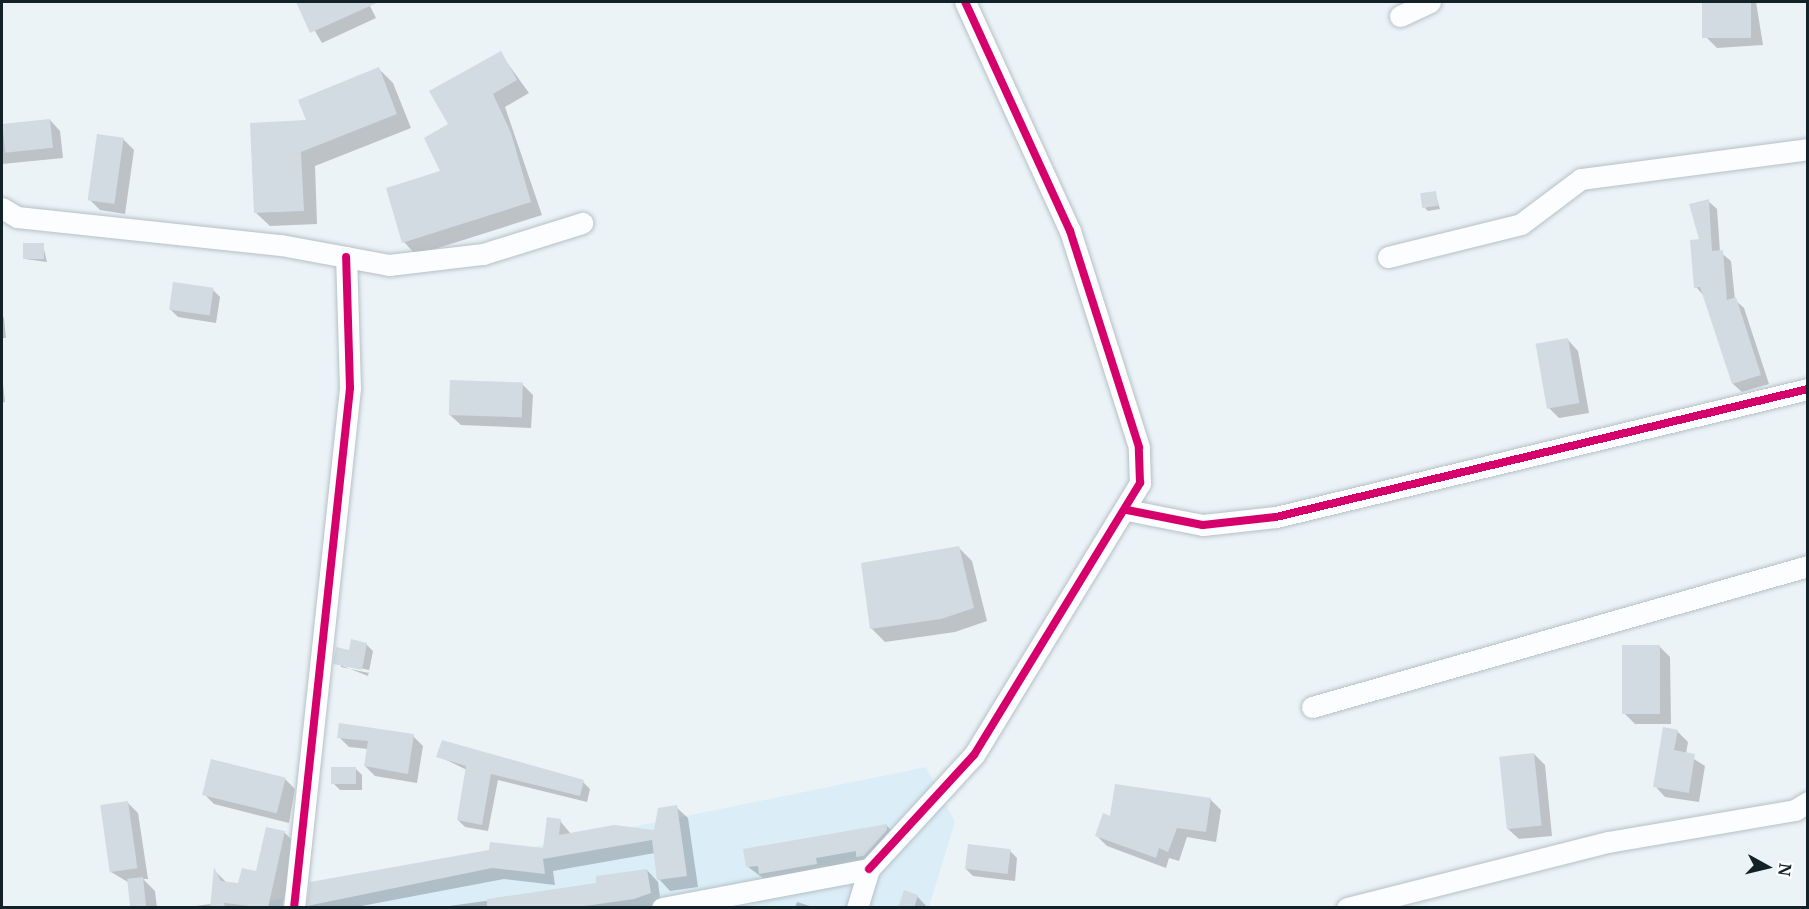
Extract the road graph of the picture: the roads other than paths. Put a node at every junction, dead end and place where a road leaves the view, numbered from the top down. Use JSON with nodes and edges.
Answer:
{"nodes":[{"id":1,"x":965,"y":2,"type":"edge"},
{"id":2,"x":1430,"y":2,"type":"edge"},
{"id":3,"x":1400,"y":16,"type":"dead end"},
{"id":4,"x":1808,"y":149,"type":"edge"},
{"id":5,"x":2,"y":208,"type":"edge"},
{"id":6,"x":582,"y":223,"type":"dead end"},
{"id":7,"x":346,"y":257,"type":"junction"},
{"id":8,"x":1388,"y":257,"type":"dead end"},
{"id":9,"x":1808,"y":389,"type":"edge"},
{"id":10,"x":1127,"y":510,"type":"junction"},
{"id":11,"x":1808,"y":566,"type":"edge"},
{"id":12,"x":1312,"y":707,"type":"dead end"},
{"id":13,"x":1808,"y":802,"type":"edge"},
{"id":14,"x":869,"y":869,"type":"junction"},
{"id":15,"x":294,"y":908,"type":"edge"},
{"id":16,"x":662,"y":908,"type":"edge"},
{"id":17,"x":857,"y":908,"type":"edge"},
{"id":18,"x":1347,"y":908,"type":"edge"}],
"edges":[{"from":1,"to":10,"type":"street"},
{"from":2,"to":3,"type":"street"},
{"from":4,"to":8,"type":"street"},
{"from":5,"to":7,"type":"street"},
{"from":6,"to":7,"type":"street"},
{"from":7,"to":15,"type":"street"},
{"from":9,"to":10,"type":"street"},
{"from":10,"to":14,"type":"street"},
{"from":11,"to":12,"type":"street"},
{"from":13,"to":18,"type":"street"},
{"from":14,"to":16,"type":"street"},
{"from":14,"to":17,"type":"street"}]}
